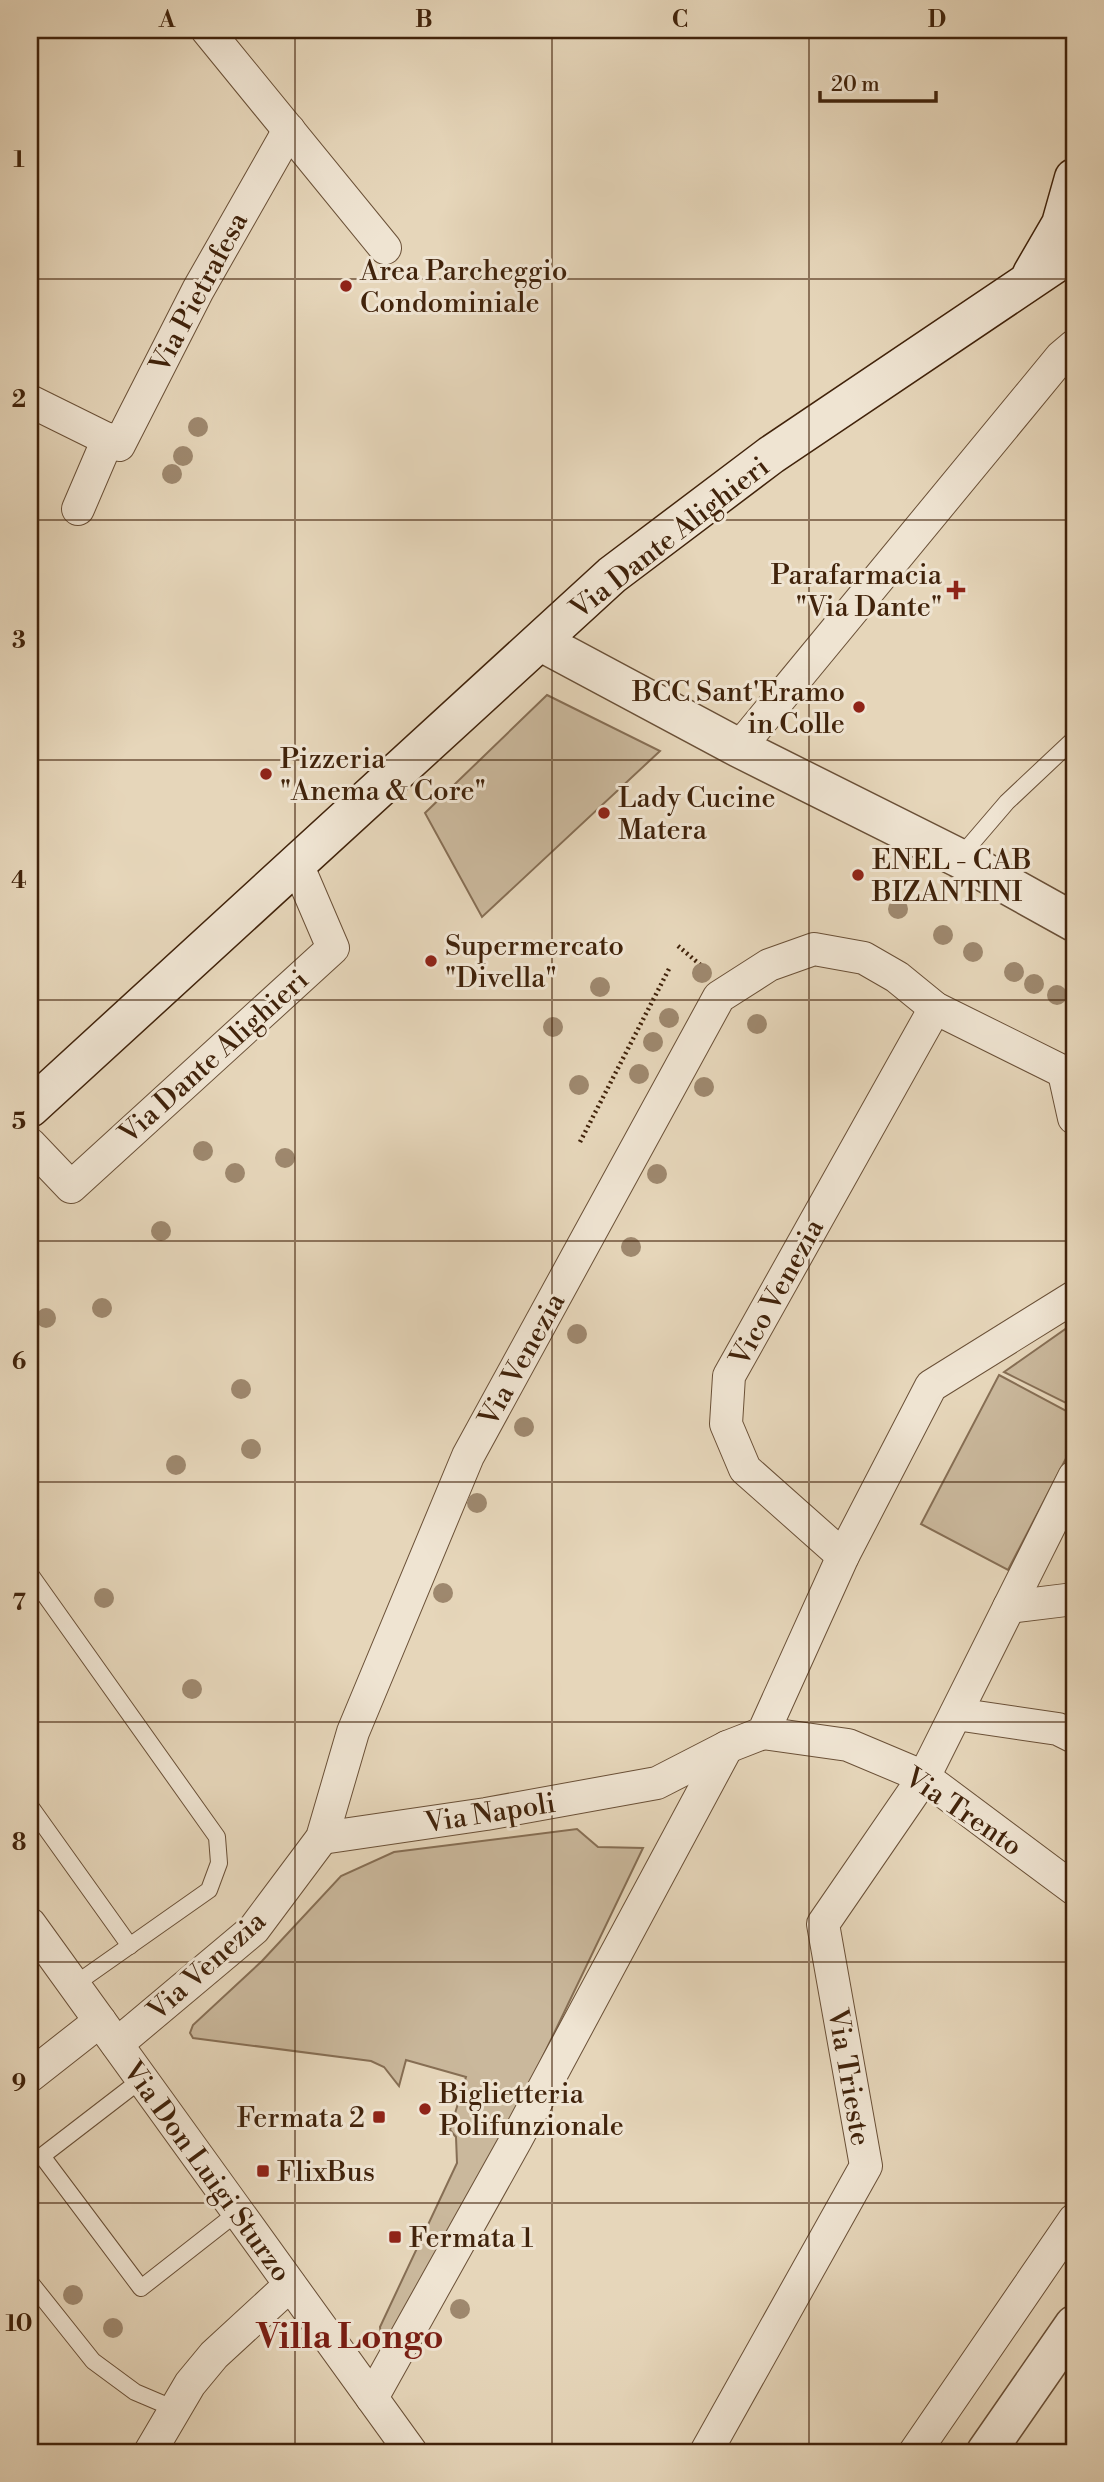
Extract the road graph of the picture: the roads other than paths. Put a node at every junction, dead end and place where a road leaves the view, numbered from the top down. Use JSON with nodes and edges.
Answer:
{"nodes":[{"id":1,"x":207,"y":30,"type":"edge"},
{"id":2,"x":289,"y":130,"type":"junction"},
{"id":3,"x":1074,"y":178,"type":"edge"},
{"id":4,"x":385,"y":248,"type":"dead end"},
{"id":5,"x":1074,"y":251,"type":"edge"},
{"id":6,"x":1074,"y":271,"type":"edge"},
{"id":7,"x":1025,"y":285,"type":"junction"},
{"id":8,"x":1074,"y":346,"type":"edge"},
{"id":9,"x":30,"y":401,"type":"edge"},
{"id":10,"x":108,"y":439,"type":"junction"},
{"id":11,"x":78,"y":509,"type":"dead end"},
{"id":12,"x":541,"y":642,"type":"junction"},
{"id":13,"x":1074,"y":740,"type":"edge"},
{"id":14,"x":739,"y":748,"type":"junction"},
{"id":15,"x":959,"y":858,"type":"junction"},
{"id":16,"x":297,"y":864,"type":"junction"},
{"id":17,"x":1074,"y":922,"type":"edge"},
{"id":18,"x":935,"y":1009,"type":"junction"},
{"id":19,"x":1069,"y":1075,"type":"edge"},
{"id":20,"x":30,"y":1108,"type":"edge"},
{"id":21,"x":1074,"y":1118,"type":"edge"},
{"id":22,"x":30,"y":1144,"type":"edge"},
{"id":23,"x":1074,"y":1297,"type":"edge"},
{"id":24,"x":1074,"y":1477,"type":"edge"},
{"id":25,"x":843,"y":1556,"type":"junction"},
{"id":26,"x":30,"y":1574,"type":"edge"},
{"id":27,"x":1074,"y":1599,"type":"edge"},
{"id":28,"x":1009,"y":1607,"type":"junction"},
{"id":29,"x":956,"y":1714,"type":"junction"},
{"id":30,"x":763,"y":1733,"type":"junction"},
{"id":31,"x":1074,"y":1737,"type":"edge"},
{"id":32,"x":727,"y":1746,"type":"junction"},
{"id":33,"x":924,"y":1777,"type":"junction"},
{"id":34,"x":30,"y":1806,"type":"edge"},
{"id":35,"x":322,"y":1838,"type":"junction"},
{"id":36,"x":1074,"y":1889,"type":"edge"},
{"id":37,"x":30,"y":1924,"type":"edge"},
{"id":38,"x":130,"y":1946,"type":"junction"},
{"id":39,"x":74,"y":1985,"type":"junction"},
{"id":40,"x":108,"y":2033,"type":"junction"},
{"id":41,"x":30,"y":2076,"type":"edge"},
{"id":42,"x":142,"y":2079,"type":"junction"},
{"id":43,"x":238,"y":2212,"type":"junction"},
{"id":44,"x":1074,"y":2220,"type":"edge"},
{"id":45,"x":30,"y":2282,"type":"edge"},
{"id":46,"x":290,"y":2285,"type":"junction"},
{"id":47,"x":1074,"y":2325,"type":"edge"},
{"id":48,"x":372,"y":2398,"type":"junction"},
{"id":49,"x":175,"y":2409,"type":"junction"},
{"id":50,"x":150,"y":2452,"type":"edge"},
{"id":51,"x":411,"y":2452,"type":"edge"},
{"id":52,"x":706,"y":2452,"type":"edge"},
{"id":53,"x":915,"y":2452,"type":"edge"},
{"id":54,"x":986,"y":2452,"type":"edge"}],
"edges":[{"from":1,"to":2,"type":"street"},
{"from":2,"to":4,"type":"street"},
{"from":2,"to":10,"type":"street","name":"Via Pietrafesa"},
{"from":3,"to":7,"type":"main road"},
{"from":5,"to":7,"type":"main road","name":"Via Dante Alighieri"},
{"from":6,"to":7,"type":"main road"},
{"from":7,"to":12,"type":"main road","name":"Via Dante Alighieri"},
{"from":8,"to":14,"type":"street"},
{"from":9,"to":10,"type":"street"},
{"from":10,"to":11,"type":"street"},
{"from":12,"to":14,"type":"main road"},
{"from":12,"to":16,"type":"main road","name":"Via Dante Alighieri"},
{"from":13,"to":15,"type":"lane"},
{"from":14,"to":15,"type":"main road"},
{"from":15,"to":17,"type":"main road"},
{"from":16,"to":20,"type":"main road","name":"Via Dante Alighieri"},
{"from":16,"to":22,"type":"street","name":"Via Dante Alighieri"},
{"from":18,"to":19,"type":"street","name":"Via Venezia"},
{"from":18,"to":25,"type":"street","name":"Vico Venezia"},
{"from":18,"to":35,"type":"street","name":"Via Venezia"},
{"from":19,"to":21,"type":"street"},
{"from":23,"to":25,"type":"street"},
{"from":24,"to":28,"type":"street","name":"Via Trieste"},
{"from":25,"to":30,"type":"street"},
{"from":26,"to":38,"type":"lane"},
{"from":27,"to":28,"type":"street"},
{"from":28,"to":29,"type":"street","name":"Via Trieste"},
{"from":29,"to":31,"type":"street"},
{"from":29,"to":33,"type":"street","name":"Via Trieste"},
{"from":30,"to":32,"type":"street","name":"Via Napoli"},
{"from":30,"to":33,"type":"street","name":"Via Trento"},
{"from":32,"to":35,"type":"street","name":"Via Napoli"},
{"from":32,"to":48,"type":"street"},
{"from":33,"to":36,"type":"street","name":"Via Trento"},
{"from":33,"to":52,"type":"street","name":"Via Trieste"},
{"from":34,"to":38,"type":"lane"},
{"from":35,"to":40,"type":"street","name":"Via Venezia"},
{"from":37,"to":39,"type":"street","name":"Via Don Luigi Sturzo"},
{"from":38,"to":39,"type":"lane"},
{"from":39,"to":40,"type":"street","name":"Via Don Luigi Sturzo"},
{"from":40,"to":41,"type":"street","name":"Via Venezia"},
{"from":40,"to":42,"type":"street","name":"Via Don Luigi Sturzo"},
{"from":42,"to":43,"type":"street","name":"Via Don Luigi Sturzo"},
{"from":42,"to":43,"type":"lane"},
{"from":43,"to":46,"type":"street","name":"Via Don Luigi Sturzo"},
{"from":44,"to":53,"type":"street"},
{"from":45,"to":49,"type":"lane"},
{"from":46,"to":48,"type":"street","name":"Via Don Luigi Sturzo"},
{"from":46,"to":49,"type":"street"},
{"from":47,"to":54,"type":"main road"},
{"from":48,"to":51,"type":"street","name":"Via Don Luigi Sturzo"},
{"from":49,"to":50,"type":"street"}]}
